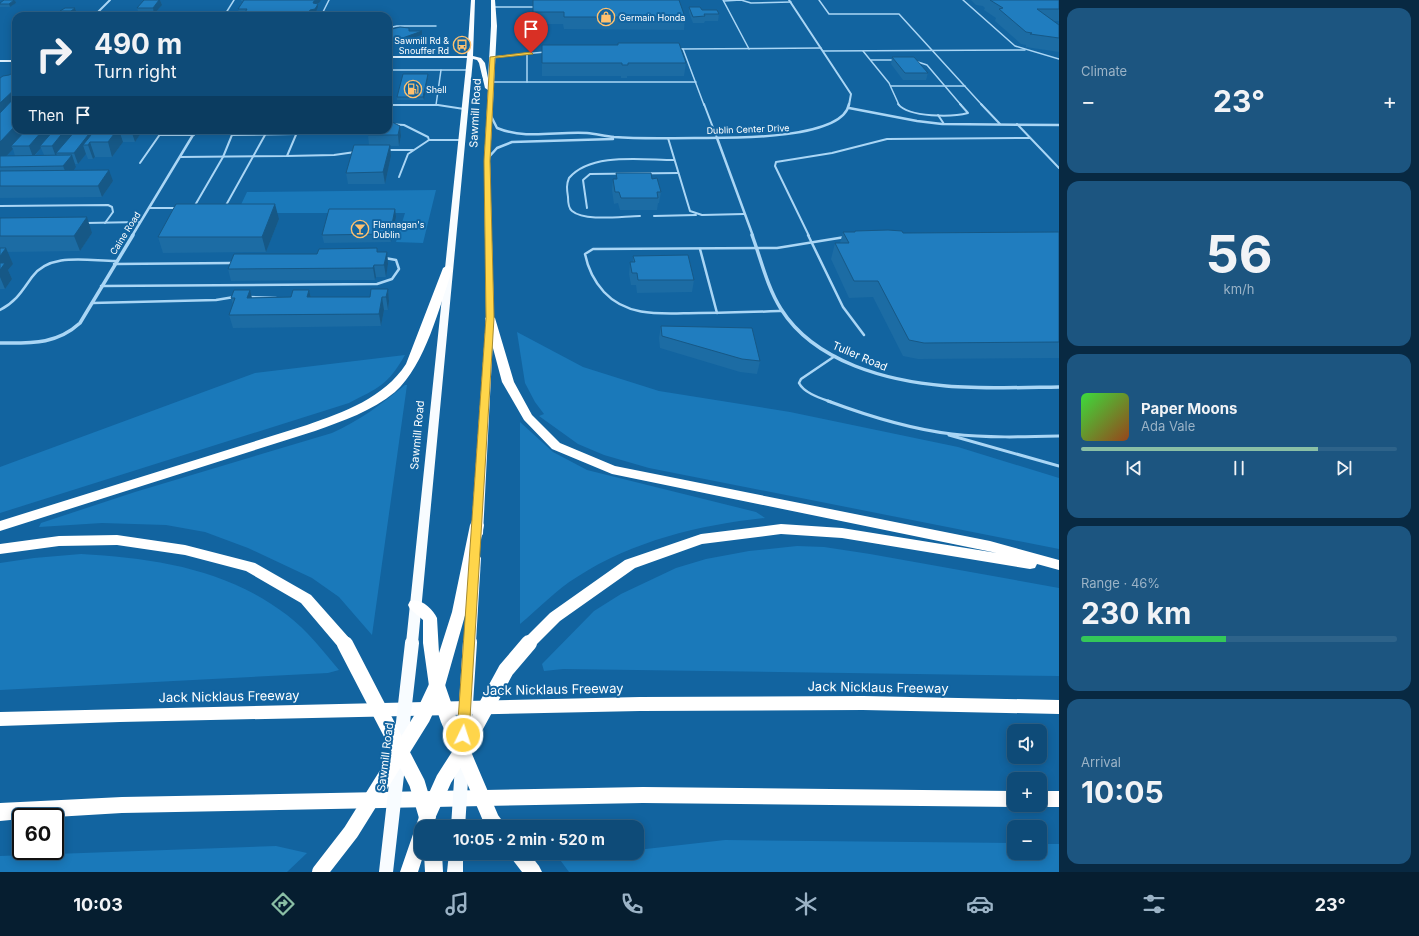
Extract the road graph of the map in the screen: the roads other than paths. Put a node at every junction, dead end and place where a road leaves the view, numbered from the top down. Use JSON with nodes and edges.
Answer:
{"nodes":[{"id":1,"x":110,"y":0,"type":"edge"},
{"id":2,"x":234,"y":0,"type":"edge"},
{"id":3,"x":329,"y":0,"type":"edge"},
{"id":4,"x":473,"y":0,"type":"edge"},
{"id":5,"x":493,"y":0,"type":"edge"},
{"id":6,"x":723,"y":0,"type":"edge"},
{"id":7,"x":819,"y":0,"type":"edge"},
{"id":8,"x":963,"y":0,"type":"edge"},
{"id":9,"x":790,"y":1,"type":"edge"},
{"id":10,"x":493,"y":7,"type":"junction"},
{"id":11,"x":537,"y":7,"type":"edge"},
{"id":12,"x":98,"y":12,"type":"edge"},
{"id":13,"x":226,"y":12,"type":"edge"},
{"id":14,"x":323,"y":12,"type":"edge"},
{"id":15,"x":436,"y":26,"type":"dead end"},
{"id":16,"x":392,"y":27,"type":"edge"},
{"id":17,"x":675,"y":49,"type":"edge"},
{"id":18,"x":684,"y":49,"type":"junction"},
{"id":19,"x":748,"y":49,"type":"junction"},
{"id":20,"x":822,"y":50,"type":"junction"},
{"id":21,"x":932,"y":50,"type":"junction"},
{"id":22,"x":1025,"y":50,"type":"junction"},
{"id":23,"x":863,"y":51,"type":"junction"},
{"id":24,"x":546,"y":52,"type":"edge"},
{"id":25,"x":527,"y":54,"type":"junction"},
{"id":26,"x":392,"y":57,"type":"edge"},
{"id":27,"x":470,"y":57,"type":"junction"},
{"id":28,"x":492,"y":57,"type":"junction"},
{"id":29,"x":1059,"y":59,"type":"edge"},
{"id":30,"x":871,"y":60,"type":"junction"},
{"id":31,"x":897,"y":60,"type":"edge"},
{"id":32,"x":910,"y":60,"type":"edge"},
{"id":33,"x":0,"y":61,"type":"edge"},
{"id":34,"x":12,"y":61,"type":"edge"},
{"id":35,"x":392,"y":70,"type":"edge"},
{"id":36,"x":441,"y":70,"type":"junction"},
{"id":37,"x":468,"y":70,"type":"junction"},
{"id":38,"x":491,"y":82,"type":"junction"},
{"id":39,"x":528,"y":82,"type":"junction"},
{"id":40,"x":696,"y":82,"type":"junction"},
{"id":41,"x":891,"y":86,"type":"junction"},
{"id":42,"x":945,"y":86,"type":"junction"},
{"id":43,"x":965,"y":86,"type":"junction"},
{"id":44,"x":491,"y":95,"type":"junction"},
{"id":45,"x":392,"y":105,"type":"edge"},
{"id":46,"x":436,"y":105,"type":"junction"},
{"id":47,"x":849,"y":108,"type":"junction"},
{"id":48,"x":464,"y":109,"type":"junction"},
{"id":49,"x":490,"y":111,"type":"junction"},
{"id":50,"x":938,"y":115,"type":"junction"},
{"id":51,"x":392,"y":124,"type":"edge"},
{"id":52,"x":944,"y":124,"type":"junction"},
{"id":53,"x":1000,"y":124,"type":"junction"},
{"id":54,"x":1017,"y":124,"type":"junction"},
{"id":55,"x":1059,"y":125,"type":"edge"},
{"id":56,"x":296,"y":134,"type":"joint"},
{"id":57,"x":160,"y":135,"type":"joint"},
{"id":58,"x":194,"y":135,"type":"joint"},
{"id":59,"x":232,"y":135,"type":"joint"},
{"id":60,"x":265,"y":135,"type":"junction"},
{"id":61,"x":633,"y":138,"type":"junction"},
{"id":62,"x":668,"y":138,"type":"junction"},
{"id":63,"x":717,"y":138,"type":"junction"},
{"id":64,"x":1030,"y":138,"type":"junction"},
{"id":65,"x":429,"y":140,"type":"junction"},
{"id":66,"x":461,"y":140,"type":"junction"},
{"id":67,"x":382,"y":150,"type":"edge"},
{"id":68,"x":413,"y":150,"type":"junction"},
{"id":69,"x":360,"y":151,"type":"edge"},
{"id":70,"x":253,"y":156,"type":"junction"},
{"id":71,"x":287,"y":156,"type":"junction"},
{"id":72,"x":180,"y":157,"type":"junction"},
{"id":73,"x":223,"y":157,"type":"junction"},
{"id":74,"x":674,"y":160,"type":"junction"},
{"id":75,"x":487,"y":161,"type":"junction"},
{"id":76,"x":140,"y":163,"type":"dead end"},
{"id":77,"x":1059,"y":168,"type":"edge"},
{"id":78,"x":578,"y":170,"type":"junction"},
{"id":79,"x":678,"y":173,"type":"junction"},
{"id":80,"x":588,"y":175,"type":"junction"},
{"id":81,"x":399,"y":177,"type":"dead end"},
{"id":82,"x":0,"y":206,"type":"edge"},
{"id":83,"x":148,"y":208,"type":"junction"},
{"id":84,"x":178,"y":208,"type":"edge"},
{"id":85,"x":587,"y":208,"type":"dead end"},
{"id":86,"x":223,"y":211,"type":"edge"},
{"id":87,"x":193,"y":212,"type":"edge"},
{"id":88,"x":744,"y":214,"type":"junction"},
{"id":89,"x":704,"y":215,"type":"junction"},
{"id":90,"x":640,"y":216,"type":"dead end"},
{"id":91,"x":654,"y":216,"type":"dead end"},
{"id":92,"x":140,"y":222,"type":"junction"},
{"id":93,"x":83,"y":223,"type":"edge"},
{"id":94,"x":105,"y":223,"type":"junction"},
{"id":95,"x":847,"y":237,"type":"edge"},
{"id":96,"x":811,"y":242,"type":"junction"},
{"id":97,"x":757,"y":248,"type":"junction"},
{"id":98,"x":700,"y":249,"type":"junction"},
{"id":99,"x":384,"y":257,"type":"edge"},
{"id":100,"x":115,"y":262,"type":"junction"},
{"id":101,"x":238,"y":263,"type":"edge"},
{"id":102,"x":448,"y":268,"type":"junction"},
{"id":103,"x":101,"y":286,"type":"junction"},
{"id":104,"x":241,"y":297,"type":"edge"},
{"id":105,"x":248,"y":297,"type":"edge"},
{"id":106,"x":279,"y":298,"type":"edge"},
{"id":107,"x":92,"y":303,"type":"junction"},
{"id":108,"x":0,"y":310,"type":"edge"},
{"id":109,"x":782,"y":311,"type":"junction"},
{"id":110,"x":718,"y":313,"type":"junction"},
{"id":111,"x":490,"y":318,"type":"junction"},
{"id":112,"x":864,"y":335,"type":"dead end"},
{"id":113,"x":0,"y":343,"type":"edge"},
{"id":114,"x":835,"y":356,"type":"junction"},
{"id":115,"x":1059,"y":387,"type":"edge"},
{"id":116,"x":931,"y":430,"type":"junction"},
{"id":117,"x":1059,"y":436,"type":"edge"},
{"id":118,"x":1059,"y":466,"type":"edge"},
{"id":119,"x":477,"y":525,"type":"junction"},
{"id":120,"x":0,"y":526,"type":"edge"},
{"id":121,"x":0,"y":549,"type":"edge"},
{"id":122,"x":1059,"y":565,"type":"edge"},
{"id":123,"x":1059,"y":569,"type":"edge"},
{"id":124,"x":415,"y":605,"type":"junction"},
{"id":125,"x":437,"y":686,"type":"junction"},
{"id":126,"x":1059,"y":707,"type":"edge"},
{"id":127,"x":0,"y":719,"type":"edge"},
{"id":128,"x":462,"y":751,"type":"junction"},
{"id":129,"x":401,"y":752,"type":"junction"},
{"id":130,"x":1007,"y":799,"type":"edge"},
{"id":131,"x":1047,"y":799,"type":"edge"},
{"id":132,"x":1059,"y":799,"type":"edge"},
{"id":133,"x":0,"y":812,"type":"edge"},
{"id":134,"x":425,"y":820,"type":"edge"},
{"id":135,"x":428,"y":820,"type":"edge"},
{"id":136,"x":458,"y":820,"type":"edge"},
{"id":137,"x":492,"y":820,"type":"edge"},
{"id":138,"x":414,"y":857,"type":"edge"},
{"id":139,"x":433,"y":860,"type":"edge"},
{"id":140,"x":456,"y":860,"type":"edge"},
{"id":141,"x":524,"y":860,"type":"edge"},
{"id":142,"x":320,"y":872,"type":"edge"},
{"id":143,"x":386,"y":872,"type":"edge"},
{"id":144,"x":409,"y":872,"type":"edge"},
{"id":145,"x":434,"y":872,"type":"edge"},
{"id":146,"x":455,"y":872,"type":"edge"},
{"id":147,"x":533,"y":872,"type":"edge"}],
"edges":[{"from":1,"to":12,"type":"street"},
{"from":2,"to":13,"type":"lane"},
{"from":3,"to":14,"type":"lane"},
{"from":4,"to":27,"type":"main road","name":"Sawmill Road"},
{"from":5,"to":10,"type":"main road","name":"Sawmill Road"},
{"from":6,"to":9,"type":"lane"},
{"from":6,"to":19,"type":"lane"},
{"from":7,"to":21,"type":"lane"},
{"from":8,"to":22,"type":"lane"},
{"from":9,"to":20,"type":"street"},
{"from":10,"to":11,"type":"lane"},
{"from":10,"to":28,"type":"main road","name":"Sawmill Road"},
{"from":15,"to":16,"type":"lane"},
{"from":17,"to":18,"type":"lane"},
{"from":18,"to":19,"type":"lane"},
{"from":18,"to":40,"type":"lane"},
{"from":19,"to":20,"type":"lane"},
{"from":20,"to":23,"type":"lane"},
{"from":20,"to":47,"type":"street"},
{"from":21,"to":22,"type":"lane"},
{"from":21,"to":23,"type":"lane"},
{"from":21,"to":43,"type":"lane"},
{"from":22,"to":29,"type":"lane"},
{"from":23,"to":30,"type":"lane"},
{"from":24,"to":25,"type":"lane"},
{"from":25,"to":28,"type":"lane"},
{"from":25,"to":39,"type":"lane"},
{"from":26,"to":27,"type":"main road"},
{"from":27,"to":37,"type":"main road","name":"Sawmill Road"},
{"from":27,"to":44,"type":"main road"},
{"from":28,"to":38,"type":"main road","name":"Sawmill Road"},
{"from":30,"to":31,"type":"lane"},
{"from":30,"to":41,"type":"lane"},
{"from":32,"to":42,"type":"lane"},
{"from":33,"to":34,"type":"main road"},
{"from":35,"to":36,"type":"lane"},
{"from":36,"to":37,"type":"lane"},
{"from":36,"to":46,"type":"lane"},
{"from":37,"to":48,"type":"main road","name":"Sawmill Road"},
{"from":38,"to":39,"type":"lane"},
{"from":38,"to":44,"type":"main road","name":"Sawmill Road"},
{"from":39,"to":40,"type":"lane"},
{"from":40,"to":63,"type":"lane"},
{"from":41,"to":42,"type":"lane"},
{"from":41,"to":50,"type":"lane"},
{"from":42,"to":43,"type":"lane"},
{"from":42,"to":50,"type":"lane"},
{"from":43,"to":53,"type":"lane"},
{"from":44,"to":49,"type":"main road","name":"Sawmill Road"},
{"from":45,"to":46,"type":"lane"},
{"from":46,"to":48,"type":"lane"},
{"from":47,"to":52,"type":"street"},
{"from":47,"to":63,"type":"street","name":"Dublin Center Drive"},
{"from":48,"to":66,"type":"main road","name":"Sawmill Road"},
{"from":49,"to":61,"type":"street","name":"Dublin Center Drive"},
{"from":49,"to":75,"type":"main road","name":"Sawmill Road"},
{"from":50,"to":52,"type":"lane"},
{"from":51,"to":65,"type":"lane"},
{"from":52,"to":53,"type":"street"},
{"from":53,"to":54,"type":"street"},
{"from":54,"to":55,"type":"street"},
{"from":54,"to":64,"type":"lane"},
{"from":56,"to":60,"type":"lane"},
{"from":56,"to":71,"type":"lane"},
{"from":57,"to":58,"type":"lane"},
{"from":57,"to":76,"type":"lane"},
{"from":58,"to":72,"type":"street","name":"Caine Road"},
{"from":59,"to":60,"type":"lane"},
{"from":59,"to":73,"type":"lane"},
{"from":60,"to":70,"type":"lane"},
{"from":61,"to":62,"type":"street","name":"Dublin Center Drive"},
{"from":61,"to":75,"type":"street","name":"Dublin Center Drive"},
{"from":62,"to":63,"type":"street","name":"Dublin Center Drive"},
{"from":62,"to":74,"type":"lane"},
{"from":63,"to":88,"type":"street","name":"Tuller Road"},
{"from":64,"to":77,"type":"lane"},
{"from":64,"to":96,"type":"lane"},
{"from":65,"to":66,"type":"lane"},
{"from":65,"to":68,"type":"lane"},
{"from":66,"to":102,"type":"main road","name":"Sawmill Road"},
{"from":67,"to":68,"type":"lane"},
{"from":68,"to":81,"type":"lane"},
{"from":69,"to":71,"type":"lane"},
{"from":70,"to":71,"type":"lane"},
{"from":70,"to":73,"type":"lane"},
{"from":70,"to":86,"type":"lane"},
{"from":72,"to":73,"type":"lane"},
{"from":72,"to":83,"type":"street","name":"Caine Road"},
{"from":73,"to":87,"type":"lane"},
{"from":74,"to":78,"type":"lane"},
{"from":74,"to":79,"type":"lane"},
{"from":75,"to":111,"type":"main road","name":"Sawmill Road"},
{"from":78,"to":80,"type":"lane"},
{"from":78,"to":90,"type":"lane"},
{"from":79,"to":80,"type":"lane"},
{"from":79,"to":89,"type":"lane"},
{"from":80,"to":85,"type":"lane"},
{"from":82,"to":94,"type":"lane"},
{"from":83,"to":84,"type":"lane"},
{"from":83,"to":92,"type":"street","name":"Caine Road"},
{"from":88,"to":89,"type":"lane"},
{"from":88,"to":97,"type":"street","name":"Tuller Road"},
{"from":89,"to":91,"type":"lane"},
{"from":92,"to":94,"type":"lane"},
{"from":92,"to":100,"type":"street","name":"Caine Road"},
{"from":93,"to":94,"type":"lane"},
{"from":95,"to":96,"type":"lane"},
{"from":96,"to":97,"type":"lane"},
{"from":96,"to":112,"type":"lane"},
{"from":97,"to":98,"type":"lane"},
{"from":97,"to":109,"type":"street","name":"Tuller Road"},
{"from":98,"to":110,"type":"lane"},
{"from":98,"to":110,"type":"lane"},
{"from":99,"to":103,"type":"lane"},
{"from":100,"to":101,"type":"lane"},
{"from":100,"to":103,"type":"street","name":"Caine Road"},
{"from":100,"to":108,"type":"lane"},
{"from":102,"to":120,"type":"highway"},
{"from":102,"to":124,"type":"main road","name":"Sawmill Road"},
{"from":103,"to":107,"type":"street","name":"Caine Road"},
{"from":104,"to":107,"type":"lane"},
{"from":105,"to":106,"type":"lane"},
{"from":107,"to":113,"type":"street","name":"Caine Road"},
{"from":109,"to":110,"type":"lane"},
{"from":109,"to":114,"type":"street","name":"Tuller Road"},
{"from":111,"to":119,"type":"main road","name":"Sawmill Road"},
{"from":111,"to":122,"type":"highway"},
{"from":114,"to":115,"type":"street","name":"Tuller Road"},
{"from":114,"to":116,"type":"lane"},
{"from":116,"to":117,"type":"lane"},
{"from":116,"to":118,"type":"lane"},
{"from":119,"to":125,"type":"highway"},
{"from":119,"to":128,"type":"main road","name":"Sawmill Road","bridge":true},
{"from":121,"to":129,"type":"highway","bridge":true},
{"from":123,"to":128,"type":"highway","bridge":true},
{"from":124,"to":125,"type":"highway"},
{"from":124,"to":129,"type":"main road","name":"Sawmill Road","bridge":true},
{"from":125,"to":128,"type":"highway","bridge":true},
{"from":125,"to":129,"type":"highway","bridge":true},
{"from":126,"to":127,"type":"highway","name":"Jack Nicklaus Freeway"},
{"from":128,"to":135,"type":"highway","bridge":true},
{"from":128,"to":136,"type":"main road","name":"Sawmill Road","bridge":true},
{"from":128,"to":137,"type":"highway","bridge":true},
{"from":129,"to":134,"type":"highway","bridge":true},
{"from":129,"to":142,"type":"highway","bridge":true},
{"from":129,"to":143,"type":"main road","name":"Sawmill Road","bridge":true},
{"from":130,"to":133,"type":"highway"},
{"from":131,"to":132,"type":"highway"},
{"from":138,"to":144,"type":"highway"},
{"from":139,"to":145,"type":"highway"},
{"from":140,"to":146,"type":"main road"},
{"from":141,"to":147,"type":"highway"}]}
